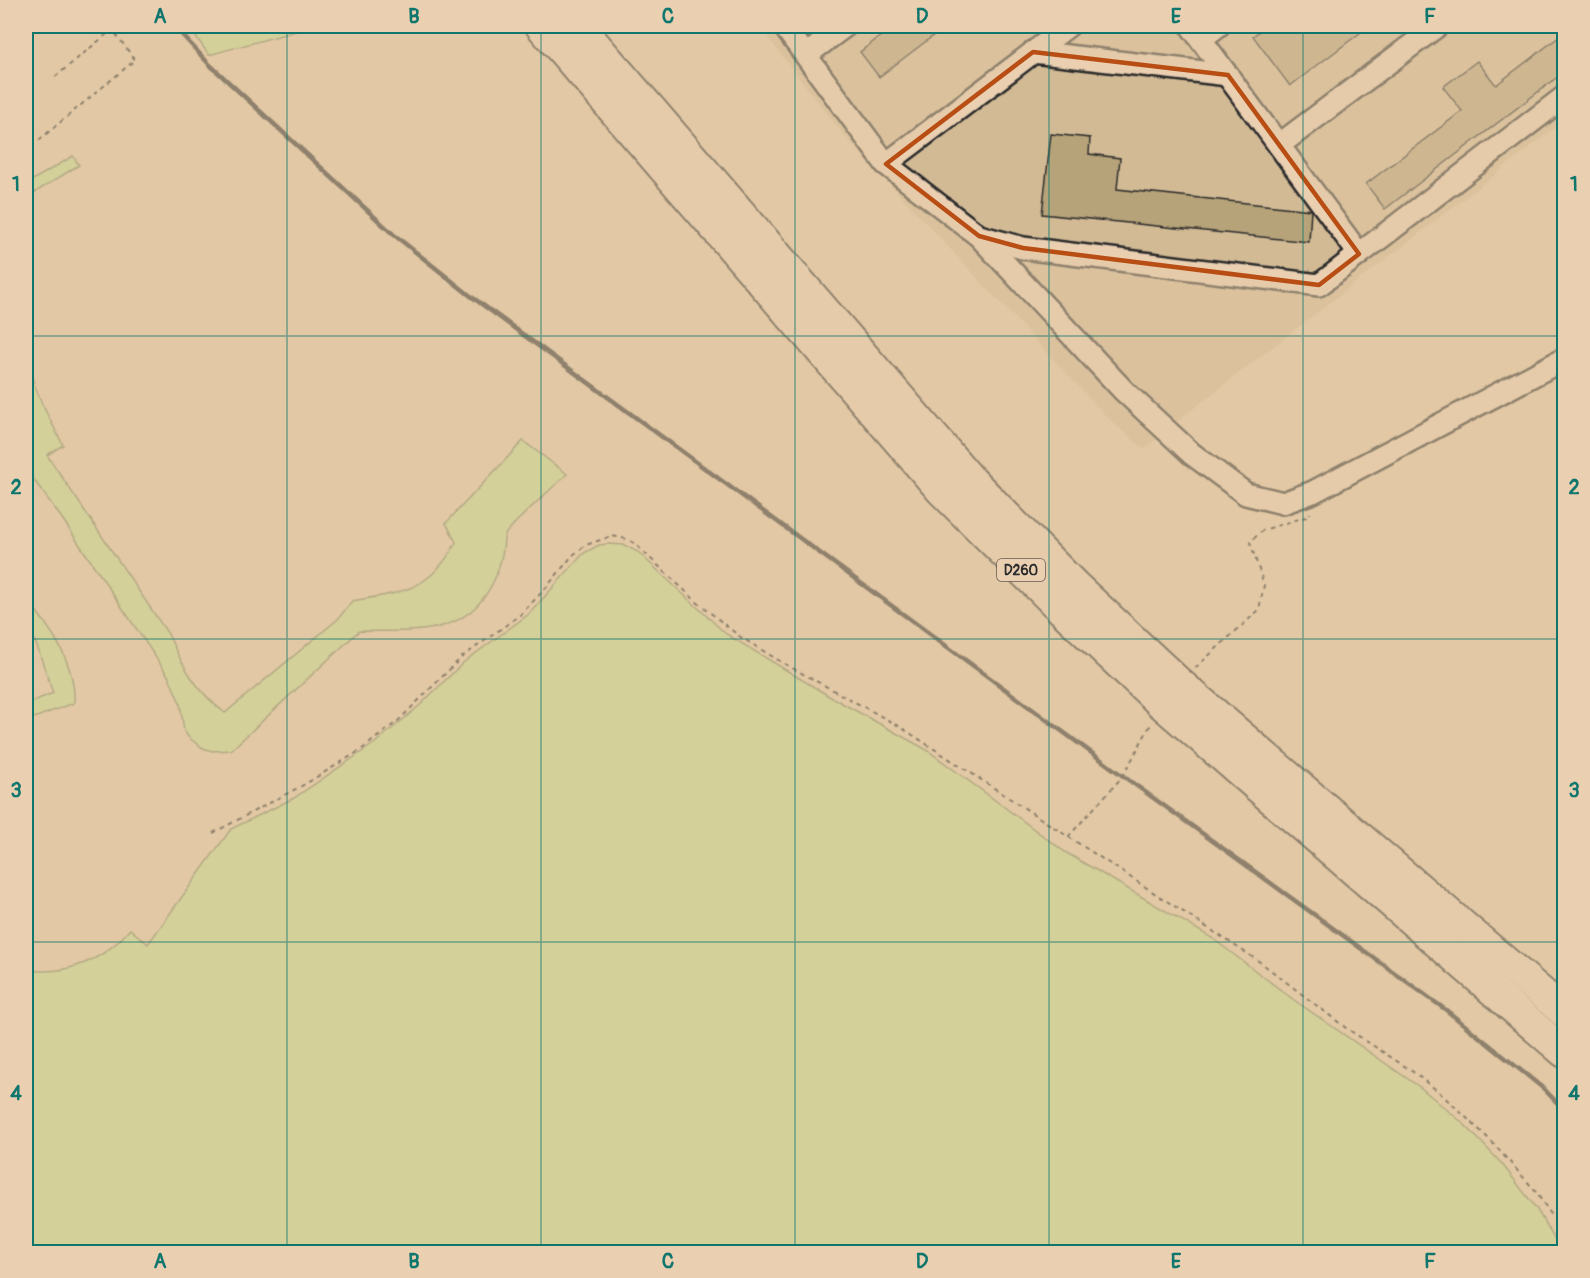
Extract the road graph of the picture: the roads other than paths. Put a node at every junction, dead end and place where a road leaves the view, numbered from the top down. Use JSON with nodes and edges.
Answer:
{"nodes":[{"id":1,"x":541,"y":26,"type":"edge"},
{"id":2,"x":579,"y":26,"type":"edge"},
{"id":3,"x":784,"y":26,"type":"edge"},
{"id":4,"x":845,"y":26,"type":"edge"},
{"id":5,"x":1068,"y":26,"type":"edge"},
{"id":6,"x":1218,"y":26,"type":"edge"},
{"id":7,"x":1437,"y":26,"type":"edge"},
{"id":8,"x":1196,"y":32,"type":"edge"},
{"id":9,"x":1033,"y":52,"type":"junction"},
{"id":10,"x":806,"y":55,"type":"junction"},
{"id":11,"x":1228,"y":75,"type":"junction"},
{"id":12,"x":1564,"y":97,"type":"edge"},
{"id":13,"x":1279,"y":146,"type":"junction"},
{"id":14,"x":886,"y":164,"type":"junction"},
{"id":15,"x":979,"y":236,"type":"junction"},
{"id":16,"x":1359,"y":254,"type":"junction"},
{"id":17,"x":1564,"y":358,"type":"edge"},
{"id":18,"x":1170,"y":693,"type":"junction"},
{"id":19,"x":1564,"y":1012,"type":"edge"},
{"id":20,"x":1564,"y":1052,"type":"edge"}],
"edges":[{"from":1,"to":18,"type":"highway","number":"D260"},
{"from":2,"to":18,"type":"highway","number":"D260"},
{"from":3,"to":10,"type":"street"},
{"from":4,"to":10,"type":"street"},
{"from":5,"to":9,"type":"street"},
{"from":6,"to":8,"type":"street"},
{"from":7,"to":13,"type":"street"},
{"from":8,"to":11,"type":"street"},
{"from":9,"to":11,"type":"street"},
{"from":9,"to":14,"type":"street"},
{"from":10,"to":14,"type":"street"},
{"from":11,"to":13,"type":"street"},
{"from":12,"to":16,"type":"street"},
{"from":13,"to":16,"type":"street"},
{"from":14,"to":15,"type":"street"},
{"from":15,"to":16,"type":"street"},
{"from":15,"to":17,"type":"street"},
{"from":18,"to":19,"type":"highway","number":"D260"},
{"from":18,"to":20,"type":"highway","number":"D260"}]}
